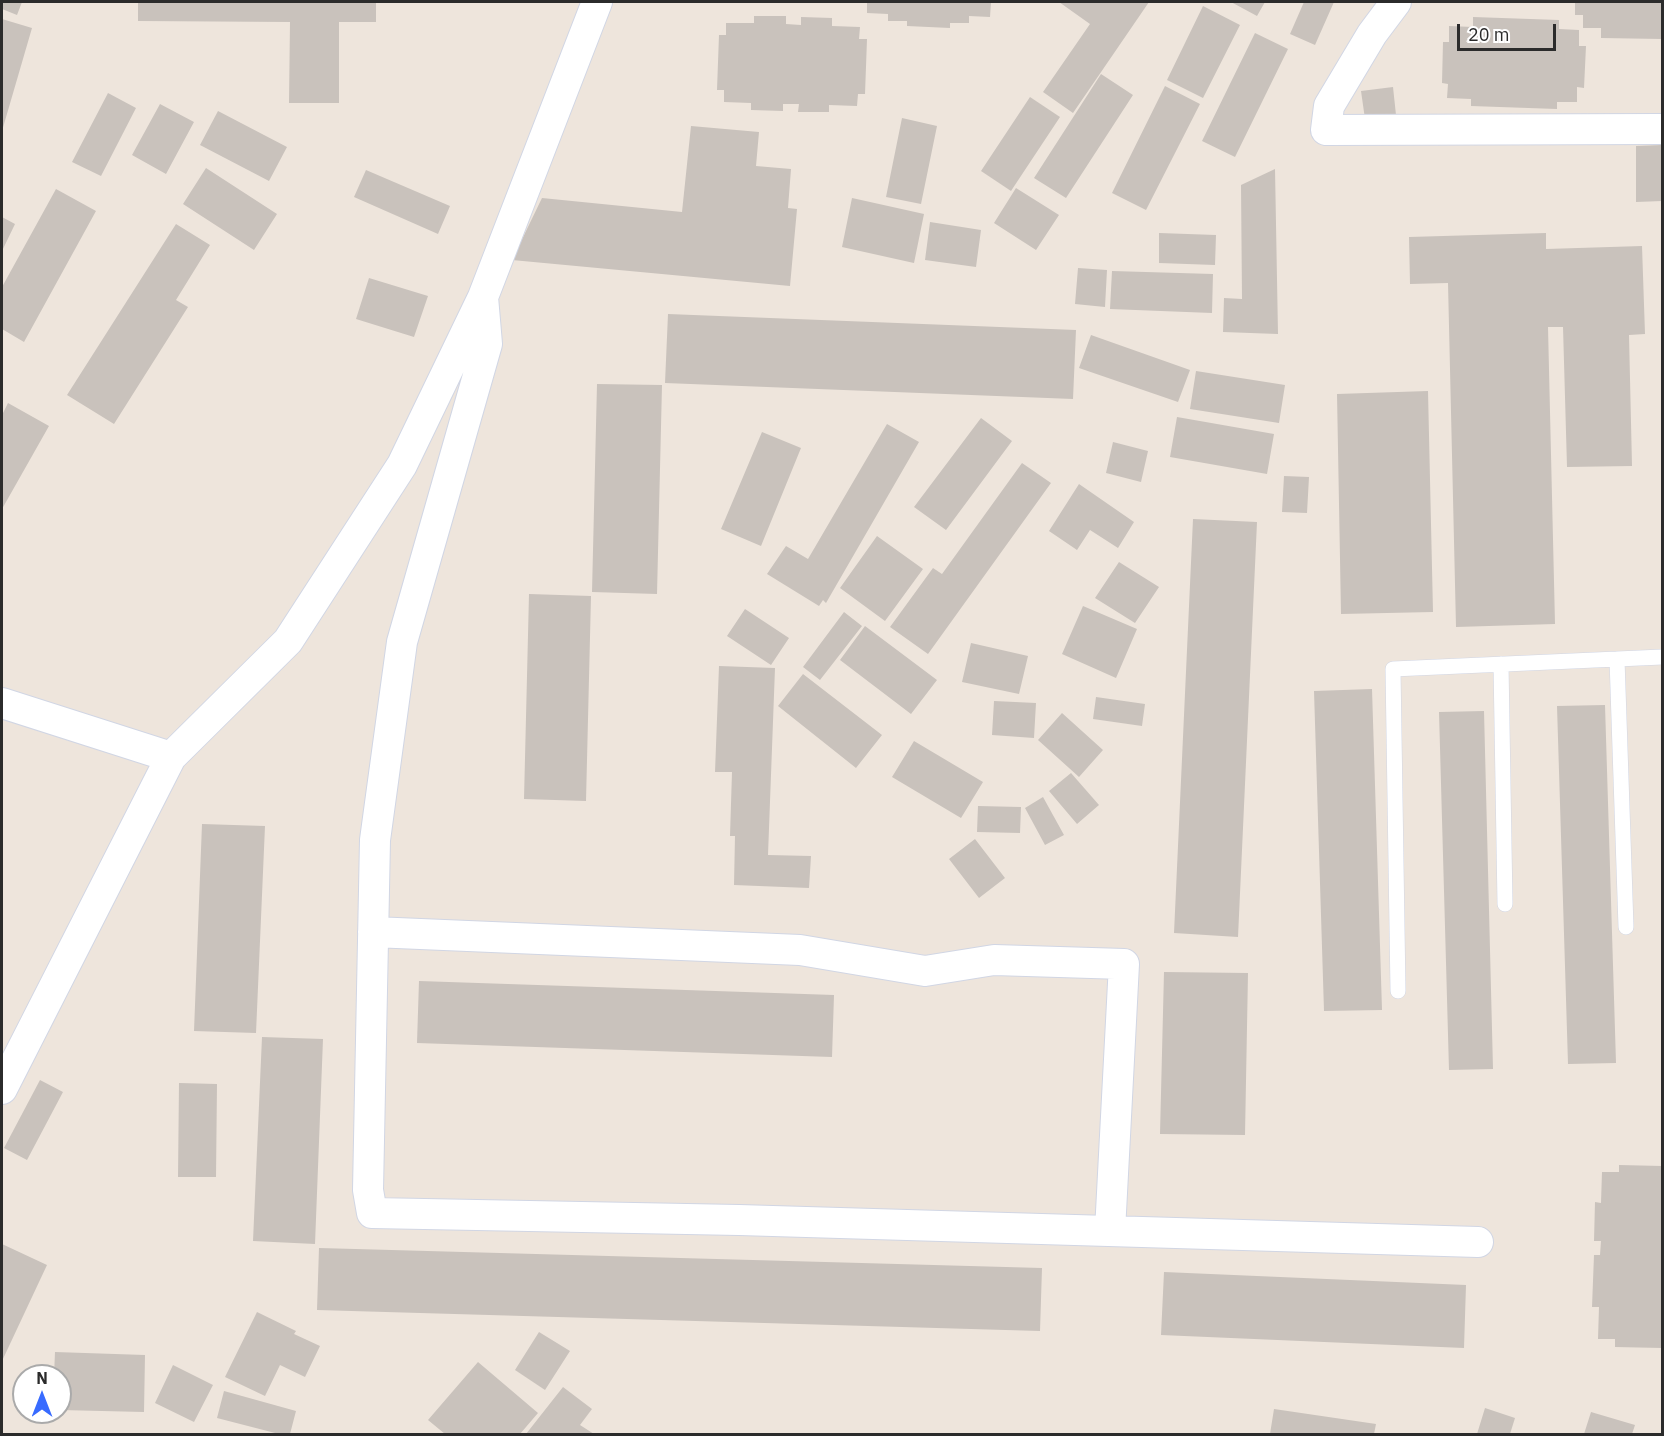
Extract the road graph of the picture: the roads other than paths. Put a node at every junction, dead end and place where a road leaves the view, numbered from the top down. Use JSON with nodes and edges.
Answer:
{"nodes":[{"id":1,"x":597,"y":2,"type":"edge"},
{"id":2,"x":1396,"y":2,"type":"edge"},
{"id":3,"x":1662,"y":129,"type":"edge"},
{"id":4,"x":483,"y":297,"type":"junction"},
{"id":5,"x":1662,"y":657,"type":"edge"},
{"id":6,"x":1617,"y":659,"type":"junction"},
{"id":7,"x":1502,"y":664,"type":"junction"},
{"id":8,"x":2,"y":703,"type":"edge"},
{"id":9,"x":171,"y":757,"type":"junction"},
{"id":10,"x":1505,"y":904,"type":"dead end"},
{"id":11,"x":1626,"y":927,"type":"dead end"},
{"id":12,"x":373,"y":932,"type":"junction"},
{"id":13,"x":1398,"y":991,"type":"dead end"},
{"id":14,"x":2,"y":1089,"type":"edge"},
{"id":15,"x":1110,"y":1231,"type":"junction"},
{"id":16,"x":1478,"y":1242,"type":"dead end"}],
"edges":[{"from":1,"to":4,"type":"street"},
{"from":2,"to":3,"type":"street"},
{"from":4,"to":9,"type":"street"},
{"from":4,"to":12,"type":"street"},
{"from":5,"to":6,"type":"lane"},
{"from":6,"to":7,"type":"lane"},
{"from":6,"to":11,"type":"lane"},
{"from":7,"to":10,"type":"lane"},
{"from":7,"to":13,"type":"lane"},
{"from":8,"to":9,"type":"street"},
{"from":9,"to":14,"type":"street"},
{"from":12,"to":15,"type":"street"},
{"from":12,"to":15,"type":"street"},
{"from":15,"to":16,"type":"street"}]}
